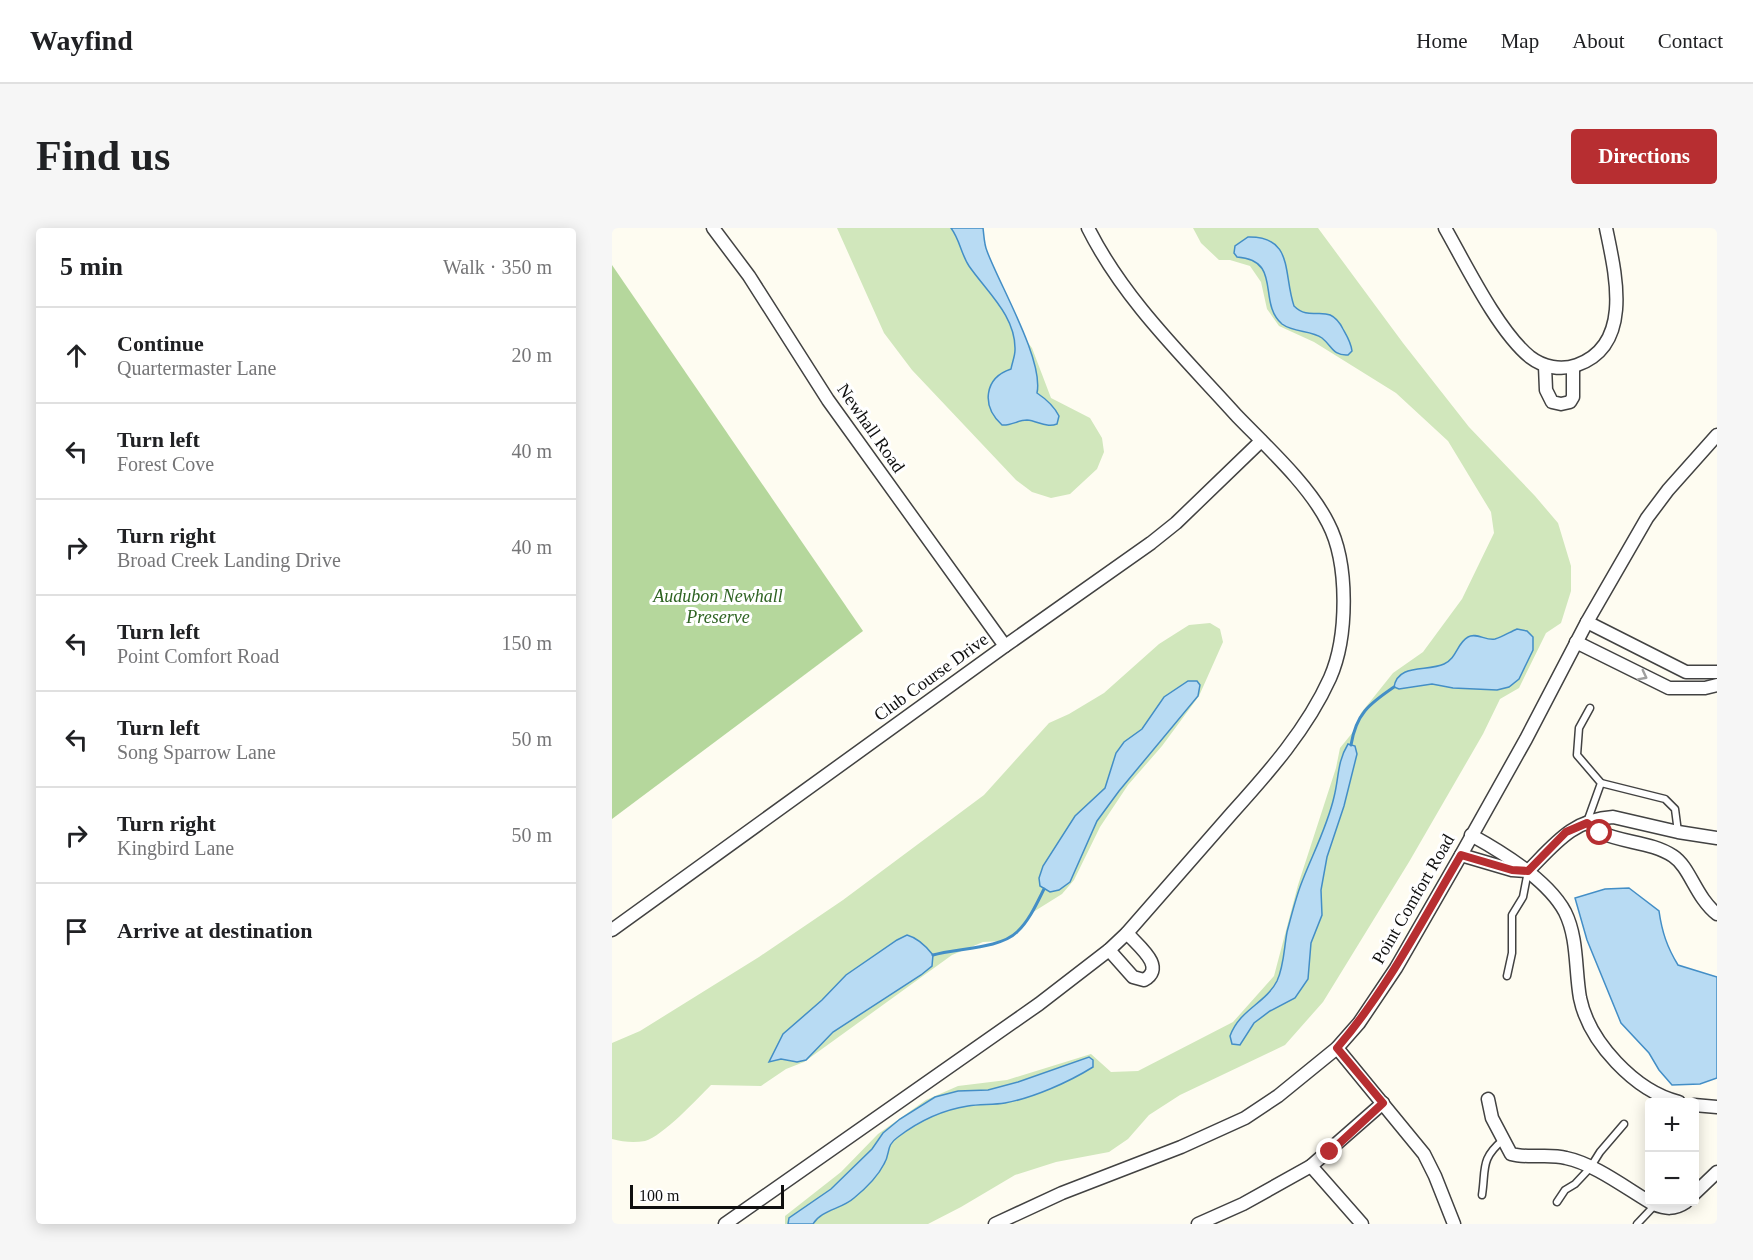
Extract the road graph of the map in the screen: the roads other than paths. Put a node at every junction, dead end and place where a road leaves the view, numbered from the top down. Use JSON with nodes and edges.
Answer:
{"nodes":[{"id":1,"x":713,"y":228,"type":"edge"},
{"id":2,"x":1088,"y":228,"type":"edge"},
{"id":3,"x":1445,"y":228,"type":"edge"},
{"id":4,"x":1606,"y":228,"type":"edge"},
{"id":5,"x":1545,"y":366,"type":"junction"},
{"id":6,"x":1573,"y":367,"type":"junction"},
{"id":7,"x":1717,"y":435,"type":"edge"},
{"id":8,"x":1261,"y":441,"type":"junction"},
{"id":9,"x":1587,"y":622,"type":"junction"},
{"id":10,"x":1617,"y":637,"type":"junction"},
{"id":11,"x":1576,"y":642,"type":"junction"},
{"id":12,"x":1005,"y":646,"type":"junction"},
{"id":13,"x":1606,"y":655,"type":"junction"},
{"id":14,"x":1686,"y":672,"type":"junction"},
{"id":15,"x":1717,"y":672,"type":"edge"},
{"id":16,"x":1717,"y":685,"type":"edge"},
{"id":17,"x":1683,"y":689,"type":"junction"},
{"id":18,"x":1590,"y":708,"type":"dead end"},
{"id":19,"x":1601,"y":783,"type":"junction"},
{"id":20,"x":1587,"y":823,"type":"junction"},
{"id":21,"x":1678,"y":832,"type":"junction"},
{"id":22,"x":1471,"y":836,"type":"junction"},
{"id":23,"x":1717,"y":838,"type":"edge"},
{"id":24,"x":1461,"y":855,"type":"junction"},
{"id":25,"x":1528,"y":871,"type":"junction"},
{"id":26,"x":1717,"y":914,"type":"edge"},
{"id":27,"x":612,"y":930,"type":"edge"},
{"id":28,"x":1127,"y":933,"type":"junction"},
{"id":29,"x":1109,"y":950,"type":"junction"},
{"id":30,"x":1507,"y":976,"type":"dead end"},
{"id":31,"x":1337,"y":1048,"type":"junction"},
{"id":32,"x":1668,"y":1098,"type":"edge"},
{"id":33,"x":1488,"y":1099,"type":"dead end"},
{"id":34,"x":1383,"y":1103,"type":"junction"},
{"id":35,"x":1699,"y":1106,"type":"edge"},
{"id":36,"x":1717,"y":1107,"type":"edge"},
{"id":37,"x":1624,"y":1124,"type":"dead end"},
{"id":38,"x":1503,"y":1140,"type":"junction"},
{"id":39,"x":1311,"y":1166,"type":"junction"},
{"id":40,"x":1590,"y":1168,"type":"junction"},
{"id":41,"x":1717,"y":1172,"type":"edge"},
{"id":42,"x":1699,"y":1190,"type":"edge"},
{"id":43,"x":1482,"y":1195,"type":"dead end"},
{"id":44,"x":1645,"y":1197,"type":"edge"},
{"id":45,"x":1557,"y":1202,"type":"dead end"},
{"id":46,"x":1653,"y":1206,"type":"edge"},
{"id":47,"x":1660,"y":1206,"type":"edge"},
{"id":48,"x":1679,"y":1206,"type":"edge"},
{"id":49,"x":725,"y":1224,"type":"edge"},
{"id":50,"x":995,"y":1224,"type":"edge"},
{"id":51,"x":1198,"y":1224,"type":"edge"},
{"id":52,"x":1362,"y":1224,"type":"edge"},
{"id":53,"x":1454,"y":1224,"type":"edge"},
{"id":54,"x":1637,"y":1224,"type":"edge"}],
"edges":[{"from":1,"to":12,"type":"street","name":"Newhall Road"},
{"from":2,"to":8,"type":"street"},
{"from":3,"to":5,"type":"street"},
{"from":4,"to":6,"type":"street"},
{"from":5,"to":6,"type":"street"},
{"from":5,"to":6,"type":"street"},
{"from":7,"to":9,"type":"street","name":"Point Comfort Road"},
{"from":8,"to":12,"type":"street","name":"Club Course Drive"},
{"from":8,"to":28,"type":"street"},
{"from":9,"to":10,"type":"street"},
{"from":9,"to":11,"type":"street","name":"Point Comfort Road"},
{"from":10,"to":13,"type":"street"},
{"from":10,"to":14,"type":"street"},
{"from":11,"to":13,"type":"street"},
{"from":11,"to":22,"type":"street","name":"Point Comfort Road"},
{"from":12,"to":27,"type":"street","name":"Club Course Drive"},
{"from":13,"to":17,"type":"street","one_way":true},
{"from":14,"to":15,"type":"street"},
{"from":14,"to":17,"type":"street"},
{"from":16,"to":17,"type":"street"},
{"from":18,"to":19,"type":"lane"},
{"from":19,"to":20,"type":"lane"},
{"from":19,"to":21,"type":"lane"},
{"from":20,"to":21,"type":"street"},
{"from":20,"to":25,"type":"street"},
{"from":20,"to":26,"type":"street"},
{"from":21,"to":23,"type":"street"},
{"from":22,"to":24,"type":"street","name":"Point Comfort Road"},
{"from":22,"to":25,"type":"street"},
{"from":24,"to":25,"type":"street"},
{"from":24,"to":31,"type":"street","name":"Point Comfort Road"},
{"from":25,"to":30,"type":"lane"},
{"from":25,"to":32,"type":"street"},
{"from":28,"to":29,"type":"street"},
{"from":28,"to":29,"type":"street"},
{"from":29,"to":49,"type":"street"},
{"from":31,"to":34,"type":"street"},
{"from":31,"to":50,"type":"street","name":"Point Comfort Road"},
{"from":33,"to":38,"type":"street"},
{"from":34,"to":39,"type":"street"},
{"from":34,"to":53,"type":"street"},
{"from":35,"to":36,"type":"street"},
{"from":37,"to":40,"type":"lane"},
{"from":38,"to":40,"type":"street"},
{"from":38,"to":43,"type":"lane"},
{"from":39,"to":51,"type":"street"},
{"from":39,"to":52,"type":"street"},
{"from":40,"to":44,"type":"street"},
{"from":40,"to":45,"type":"lane"},
{"from":41,"to":42,"type":"street"},
{"from":46,"to":54,"type":"lane"},
{"from":47,"to":48,"type":"street"}]}
